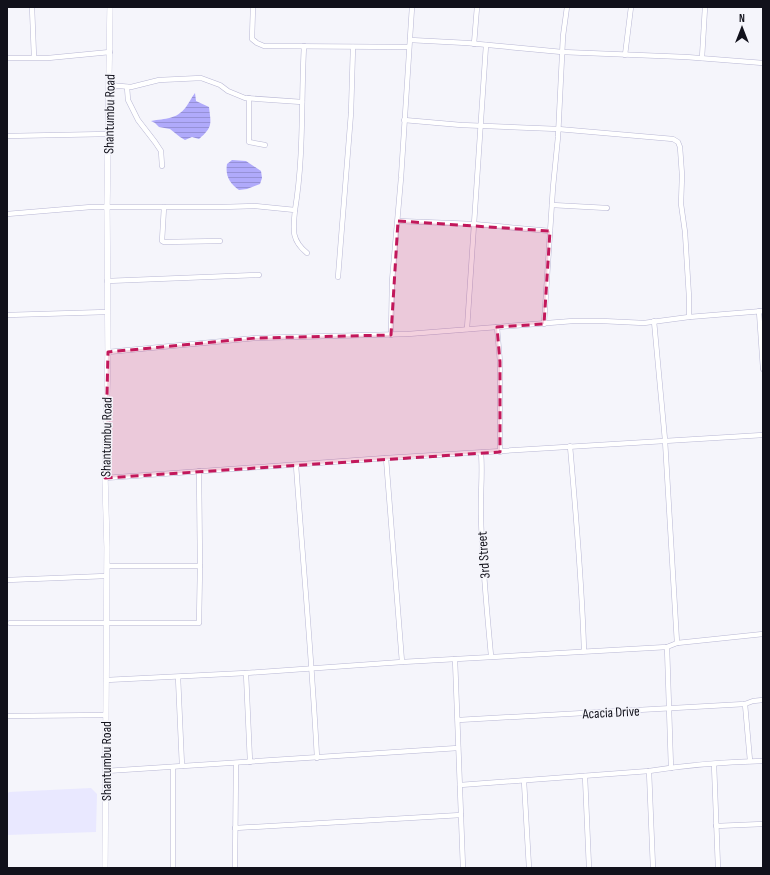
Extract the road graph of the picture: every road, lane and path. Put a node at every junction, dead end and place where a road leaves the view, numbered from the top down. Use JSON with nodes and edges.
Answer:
{"nodes":[{"id":1,"x":32,"y":7,"type":"edge"},
{"id":2,"x":110,"y":7,"type":"edge"},
{"id":3,"x":254,"y":7,"type":"edge"},
{"id":4,"x":412,"y":7,"type":"edge"},
{"id":5,"x":477,"y":7,"type":"edge"},
{"id":6,"x":567,"y":7,"type":"edge"},
{"id":7,"x":631,"y":7,"type":"edge"},
{"id":8,"x":705,"y":7,"type":"edge"},
{"id":9,"x":410,"y":40,"type":"junction"},
{"id":10,"x":474,"y":44,"type":"junction"},
{"id":11,"x":486,"y":45,"type":"junction"},
{"id":12,"x":304,"y":46,"type":"junction"},
{"id":13,"x":353,"y":47,"type":"junction"},
{"id":14,"x":409,"y":48,"type":"junction"},
{"id":15,"x":110,"y":52,"type":"junction"},
{"id":16,"x":562,"y":52,"type":"junction"},
{"id":17,"x":625,"y":54,"type":"junction"},
{"id":18,"x":34,"y":57,"type":"junction"},
{"id":19,"x":7,"y":58,"type":"edge"},
{"id":20,"x":702,"y":58,"type":"junction"},
{"id":21,"x":763,"y":63,"type":"edge"},
{"id":22,"x":109,"y":85,"type":"junction"},
{"id":23,"x":127,"y":87,"type":"junction"},
{"id":24,"x":249,"y":98,"type":"junction"},
{"id":25,"x":302,"y":102,"type":"junction"},
{"id":26,"x":404,"y":120,"type":"junction"},
{"id":27,"x":480,"y":126,"type":"junction"},
{"id":28,"x":558,"y":129,"type":"junction"},
{"id":29,"x":108,"y":134,"type":"junction"},
{"id":30,"x":7,"y":136,"type":"edge"},
{"id":31,"x":265,"y":146,"type":"dead end"},
{"id":32,"x":162,"y":166,"type":"dead end"},
{"id":33,"x":552,"y":205,"type":"junction"},
{"id":34,"x":164,"y":207,"type":"junction"},
{"id":35,"x":107,"y":208,"type":"junction"},
{"id":36,"x":607,"y":208,"type":"dead end"},
{"id":37,"x":295,"y":210,"type":"junction"},
{"id":38,"x":7,"y":214,"type":"edge"},
{"id":39,"x":398,"y":220,"type":"junction"},
{"id":40,"x":473,"y":224,"type":"junction"},
{"id":41,"x":550,"y":231,"type":"junction"},
{"id":42,"x":220,"y":242,"type":"dead end"},
{"id":43,"x":307,"y":253,"type":"dead end"},
{"id":44,"x":259,"y":275,"type":"dead end"},
{"id":45,"x":338,"y":277,"type":"dead end"},
{"id":46,"x":107,"y":281,"type":"junction"},
{"id":47,"x":761,"y":311,"type":"edge"},
{"id":48,"x":107,"y":312,"type":"junction"},
{"id":49,"x":7,"y":316,"type":"edge"},
{"id":50,"x":689,"y":317,"type":"junction"},
{"id":51,"x":654,"y":321,"type":"junction"},
{"id":52,"x":544,"y":324,"type":"junction"},
{"id":53,"x":496,"y":327,"type":"junction"},
{"id":54,"x":467,"y":329,"type":"junction"},
{"id":55,"x":390,"y":334,"type":"junction"},
{"id":56,"x":108,"y":352,"type":"junction"},
{"id":57,"x":763,"y":369,"type":"edge"},
{"id":58,"x":763,"y":435,"type":"edge"},
{"id":59,"x":665,"y":440,"type":"junction"},
{"id":60,"x":570,"y":446,"type":"junction"},
{"id":61,"x":500,"y":452,"type":"junction"},
{"id":62,"x":481,"y":453,"type":"junction"},
{"id":63,"x":386,"y":458,"type":"junction"},
{"id":64,"x":296,"y":465,"type":"junction"},
{"id":65,"x":199,"y":471,"type":"junction"},
{"id":66,"x":105,"y":478,"type":"junction"},
{"id":67,"x":107,"y":566,"type":"junction"},
{"id":68,"x":200,"y":566,"type":"junction"},
{"id":69,"x":106,"y":576,"type":"junction"},
{"id":70,"x":7,"y":580,"type":"edge"},
{"id":71,"x":107,"y":623,"type":"junction"},
{"id":72,"x":10,"y":624,"type":"dead end"},
{"id":73,"x":763,"y":634,"type":"edge"},
{"id":74,"x":677,"y":643,"type":"junction"},
{"id":75,"x":667,"y":647,"type":"junction"},
{"id":76,"x":584,"y":651,"type":"junction"},
{"id":77,"x":491,"y":656,"type":"junction"},
{"id":78,"x":455,"y":660,"type":"junction"},
{"id":79,"x":402,"y":662,"type":"junction"},
{"id":80,"x":312,"y":668,"type":"junction"},
{"id":81,"x":246,"y":673,"type":"junction"},
{"id":82,"x":178,"y":677,"type":"junction"},
{"id":83,"x":106,"y":680,"type":"junction"},
{"id":84,"x":763,"y":700,"type":"edge"},
{"id":85,"x":745,"y":704,"type":"junction"},
{"id":86,"x":669,"y":710,"type":"junction"},
{"id":87,"x":106,"y":714,"type":"junction"},
{"id":88,"x":7,"y":716,"type":"edge"},
{"id":89,"x":458,"y":720,"type":"junction"},
{"id":90,"x":458,"y":748,"type":"junction"},
{"id":91,"x":317,"y":758,"type":"junction"},
{"id":92,"x":750,"y":761,"type":"junction"},
{"id":93,"x":763,"y":761,"type":"edge"},
{"id":94,"x":250,"y":762,"type":"junction"},
{"id":95,"x":236,"y":763,"type":"junction"},
{"id":96,"x":714,"y":764,"type":"junction"},
{"id":97,"x":182,"y":766,"type":"junction"},
{"id":98,"x":174,"y":767,"type":"junction"},
{"id":99,"x":671,"y":768,"type":"junction"},
{"id":100,"x":106,"y":771,"type":"junction"},
{"id":101,"x":649,"y":771,"type":"junction"},
{"id":102,"x":585,"y":776,"type":"junction"},
{"id":103,"x":524,"y":781,"type":"junction"},
{"id":104,"x":460,"y":785,"type":"junction"},
{"id":105,"x":462,"y":815,"type":"junction"},
{"id":106,"x":763,"y":824,"type":"edge"},
{"id":107,"x":716,"y":826,"type":"junction"},
{"id":108,"x":235,"y":828,"type":"junction"},
{"id":109,"x":105,"y":868,"type":"edge"},
{"id":110,"x":173,"y":868,"type":"edge"},
{"id":111,"x":235,"y":868,"type":"edge"},
{"id":112,"x":463,"y":868,"type":"edge"},
{"id":113,"x":529,"y":868,"type":"edge"},
{"id":114,"x":589,"y":868,"type":"edge"},
{"id":115,"x":653,"y":868,"type":"edge"},
{"id":116,"x":718,"y":868,"type":"edge"}],
"edges":[{"from":1,"to":18,"type":"street"},
{"from":2,"to":15,"type":"street","name":"Shantumbu Road"},
{"from":3,"to":12,"type":"street"},
{"from":4,"to":9,"type":"street"},
{"from":5,"to":10,"type":"street"},
{"from":6,"to":16,"type":"street"},
{"from":7,"to":17,"type":"street"},
{"from":8,"to":20,"type":"street"},
{"from":9,"to":10,"type":"street"},
{"from":9,"to":14,"type":"street"},
{"from":10,"to":11,"type":"street"},
{"from":11,"to":16,"type":"street"},
{"from":11,"to":27,"type":"street"},
{"from":12,"to":13,"type":"street"},
{"from":12,"to":25,"type":"street"},
{"from":13,"to":14,"type":"street"},
{"from":13,"to":45,"type":"street"},
{"from":14,"to":26,"type":"street"},
{"from":15,"to":18,"type":"street"},
{"from":15,"to":22,"type":"street","name":"Shantumbu Road"},
{"from":16,"to":17,"type":"street"},
{"from":16,"to":28,"type":"street"},
{"from":17,"to":20,"type":"street"},
{"from":18,"to":19,"type":"street"},
{"from":20,"to":21,"type":"street"},
{"from":22,"to":23,"type":"street"},
{"from":22,"to":29,"type":"street","name":"Shantumbu Road"},
{"from":23,"to":24,"type":"street"},
{"from":23,"to":32,"type":"street"},
{"from":24,"to":25,"type":"street"},
{"from":24,"to":31,"type":"street"},
{"from":25,"to":37,"type":"street"},
{"from":26,"to":27,"type":"street"},
{"from":26,"to":39,"type":"street"},
{"from":27,"to":28,"type":"street"},
{"from":27,"to":40,"type":"street"},
{"from":28,"to":33,"type":"street"},
{"from":28,"to":50,"type":"street"},
{"from":29,"to":30,"type":"street"},
{"from":29,"to":35,"type":"street","name":"Shantumbu Road"},
{"from":33,"to":36,"type":"street"},
{"from":33,"to":41,"type":"street"},
{"from":34,"to":35,"type":"street"},
{"from":34,"to":37,"type":"street"},
{"from":34,"to":42,"type":"street"},
{"from":35,"to":38,"type":"street"},
{"from":35,"to":46,"type":"street","name":"Shantumbu Road"},
{"from":37,"to":43,"type":"street"},
{"from":39,"to":40,"type":"street"},
{"from":39,"to":55,"type":"street"},
{"from":40,"to":41,"type":"street"},
{"from":40,"to":54,"type":"street"},
{"from":41,"to":52,"type":"street"},
{"from":44,"to":46,"type":"street"},
{"from":46,"to":48,"type":"street","name":"Shantumbu Road"},
{"from":47,"to":50,"type":"street"},
{"from":47,"to":57,"type":"street"},
{"from":48,"to":49,"type":"street"},
{"from":48,"to":56,"type":"street","name":"Shantumbu Road"},
{"from":50,"to":51,"type":"street"},
{"from":51,"to":52,"type":"street"},
{"from":51,"to":59,"type":"street"},
{"from":52,"to":53,"type":"street"},
{"from":53,"to":54,"type":"street"},
{"from":53,"to":61,"type":"street"},
{"from":54,"to":55,"type":"street"},
{"from":55,"to":56,"type":"street"},
{"from":56,"to":66,"type":"street","name":"Shantumbu Road"},
{"from":58,"to":59,"type":"street"},
{"from":59,"to":60,"type":"street"},
{"from":59,"to":74,"type":"street"},
{"from":60,"to":61,"type":"street"},
{"from":60,"to":76,"type":"street"},
{"from":61,"to":62,"type":"street"},
{"from":62,"to":63,"type":"street"},
{"from":62,"to":77,"type":"street","name":"3rd Street"},
{"from":63,"to":64,"type":"street"},
{"from":63,"to":79,"type":"street"},
{"from":64,"to":65,"type":"street"},
{"from":64,"to":80,"type":"street"},
{"from":65,"to":66,"type":"street"},
{"from":65,"to":68,"type":"street"},
{"from":66,"to":67,"type":"street","name":"Shantumbu Road"},
{"from":67,"to":68,"type":"street"},
{"from":67,"to":69,"type":"street","name":"Shantumbu Road"},
{"from":68,"to":71,"type":"street"},
{"from":69,"to":70,"type":"street"},
{"from":69,"to":71,"type":"street","name":"Shantumbu Road"},
{"from":71,"to":72,"type":"street"},
{"from":71,"to":83,"type":"street","name":"Shantumbu Road"},
{"from":73,"to":74,"type":"street"},
{"from":74,"to":75,"type":"street"},
{"from":75,"to":76,"type":"street"},
{"from":75,"to":86,"type":"street"},
{"from":76,"to":77,"type":"street"},
{"from":77,"to":78,"type":"street"},
{"from":78,"to":79,"type":"street"},
{"from":78,"to":89,"type":"street"},
{"from":79,"to":80,"type":"street"},
{"from":80,"to":81,"type":"street"},
{"from":80,"to":91,"type":"street"},
{"from":81,"to":82,"type":"street"},
{"from":81,"to":94,"type":"street"},
{"from":82,"to":83,"type":"street"},
{"from":82,"to":97,"type":"street"},
{"from":83,"to":87,"type":"street","name":"Shantumbu Road"},
{"from":84,"to":85,"type":"street","name":"Acacia Drive"},
{"from":85,"to":86,"type":"street","name":"Acacia Drive"},
{"from":85,"to":92,"type":"street"},
{"from":86,"to":89,"type":"street","name":"Acacia Drive"},
{"from":86,"to":99,"type":"street"},
{"from":87,"to":88,"type":"street"},
{"from":87,"to":100,"type":"street","name":"Shantumbu Road"},
{"from":89,"to":90,"type":"street"},
{"from":90,"to":91,"type":"street"},
{"from":90,"to":104,"type":"street"},
{"from":91,"to":94,"type":"street"},
{"from":92,"to":93,"type":"street"},
{"from":92,"to":96,"type":"street"},
{"from":94,"to":95,"type":"street"},
{"from":95,"to":97,"type":"street"},
{"from":95,"to":108,"type":"street"},
{"from":96,"to":99,"type":"street"},
{"from":96,"to":107,"type":"street"},
{"from":97,"to":98,"type":"street"},
{"from":98,"to":100,"type":"street"},
{"from":98,"to":110,"type":"street"},
{"from":99,"to":101,"type":"street"},
{"from":100,"to":109,"type":"street","name":"Shantumbu Road"},
{"from":101,"to":102,"type":"street"},
{"from":101,"to":115,"type":"street"},
{"from":102,"to":103,"type":"street"},
{"from":102,"to":114,"type":"street"},
{"from":103,"to":104,"type":"street"},
{"from":103,"to":113,"type":"street"},
{"from":104,"to":105,"type":"street"},
{"from":105,"to":108,"type":"street"},
{"from":105,"to":112,"type":"street"},
{"from":106,"to":107,"type":"street"},
{"from":107,"to":116,"type":"street"},
{"from":108,"to":111,"type":"street"}]}
